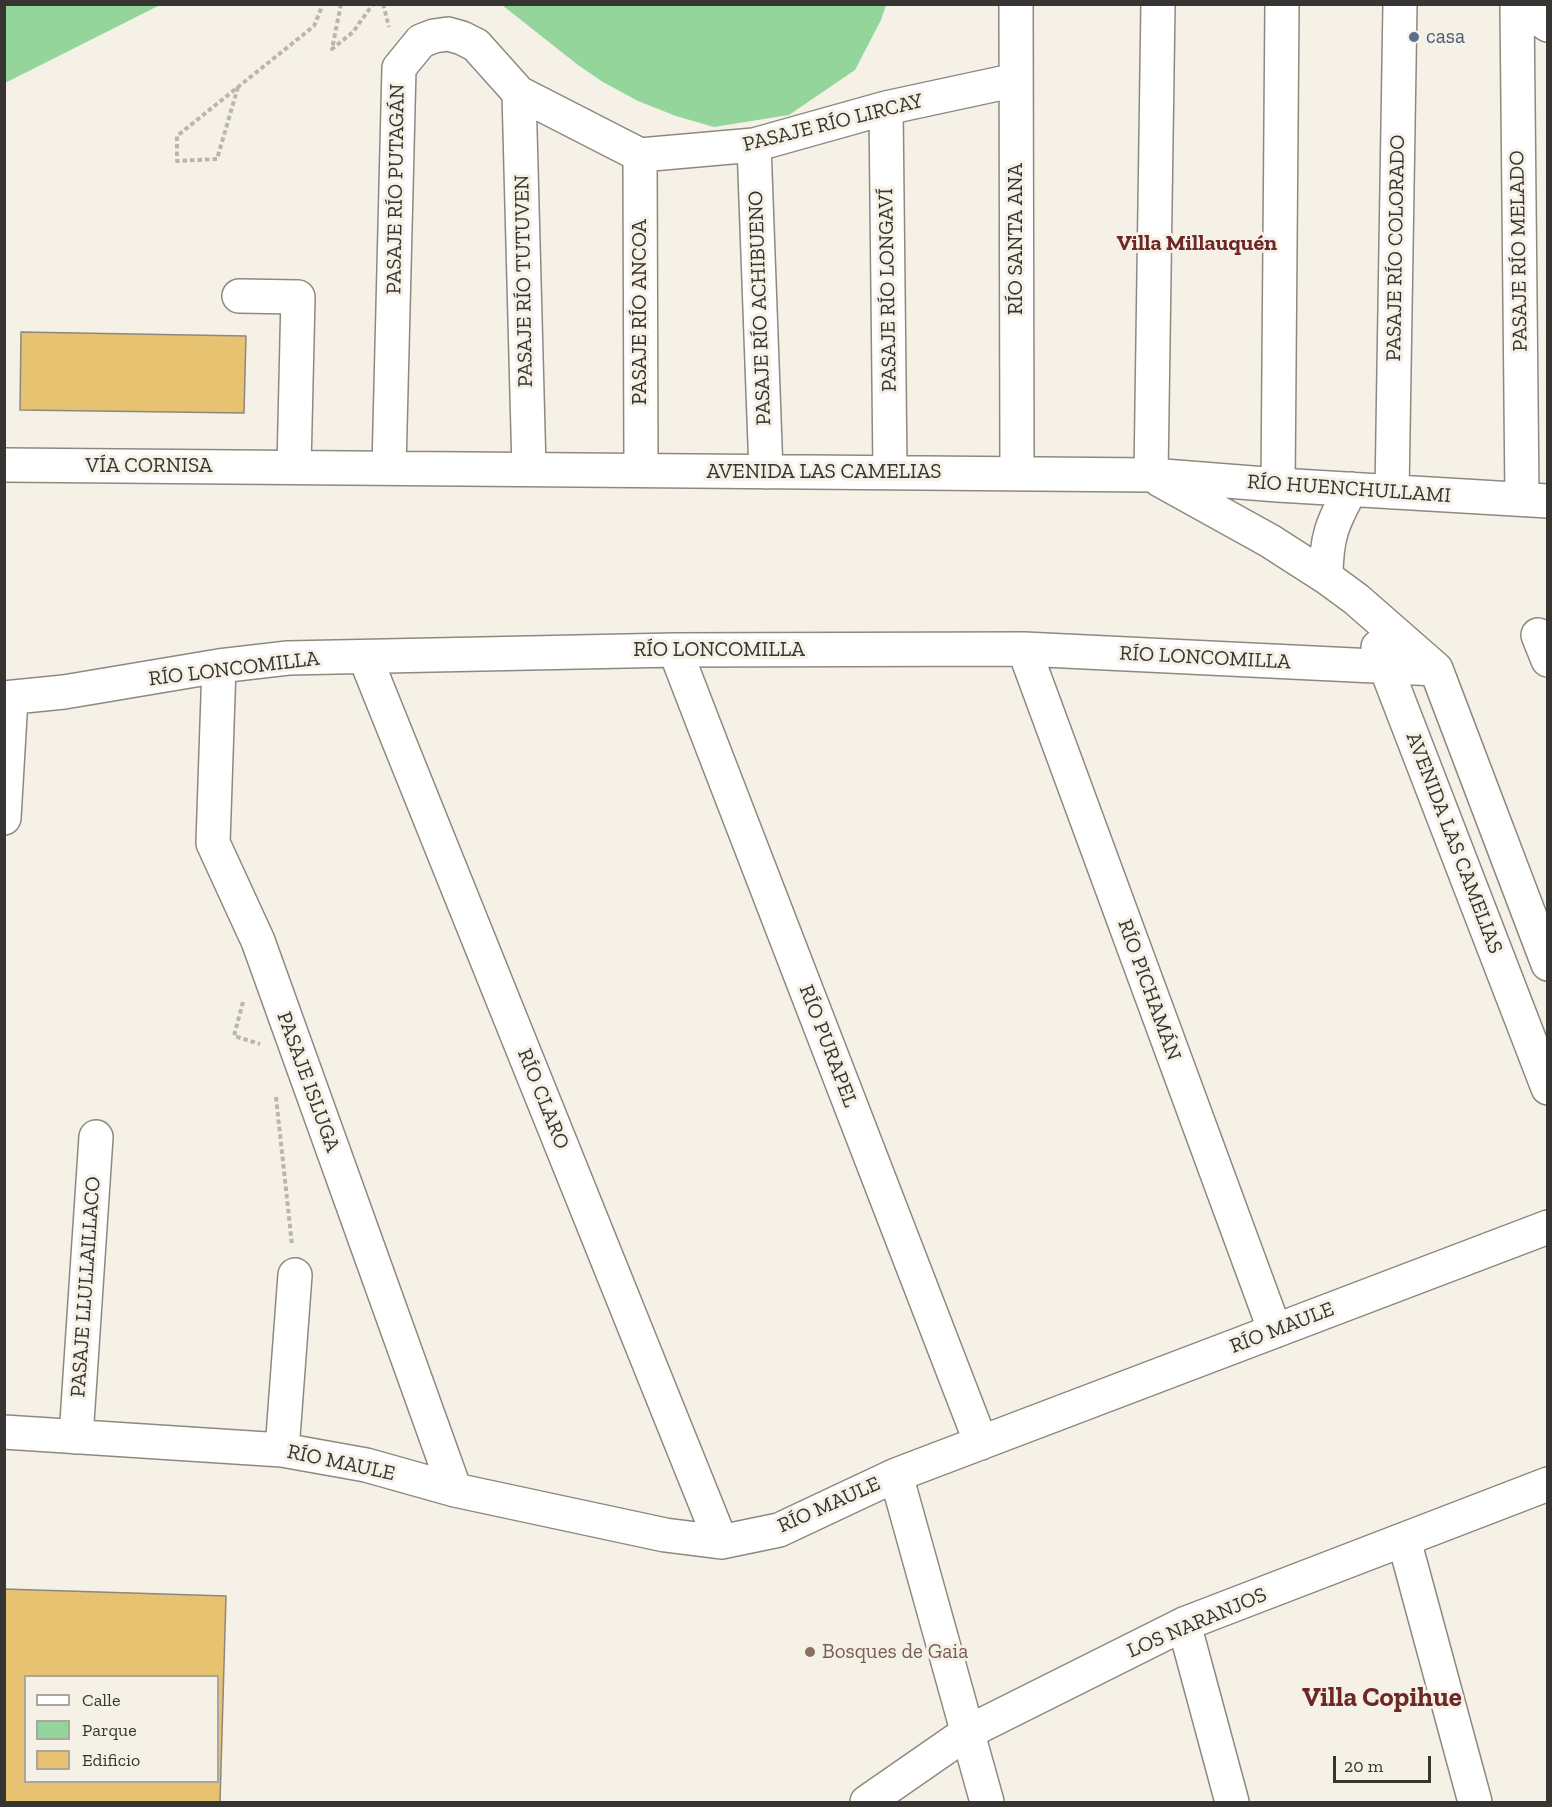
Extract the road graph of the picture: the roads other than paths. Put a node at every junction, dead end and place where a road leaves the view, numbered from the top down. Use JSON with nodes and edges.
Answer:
{"nodes":[{"id":1,"x":1016,"y":4,"type":"edge"},
{"id":2,"x":1158,"y":4,"type":"edge"},
{"id":3,"x":1282,"y":4,"type":"edge"},
{"id":4,"x":1400,"y":4,"type":"edge"},
{"id":5,"x":1517,"y":4,"type":"edge"},
{"id":6,"x":1548,"y":25,"type":"edge"},
{"id":7,"x":1016,"y":80,"type":"junction"},
{"id":8,"x":519,"y":93,"type":"junction"},
{"id":9,"x":886,"y":108,"type":"junction"},
{"id":10,"x":754,"y":145,"type":"junction"},
{"id":11,"x":640,"y":155,"type":"junction"},
{"id":12,"x":239,"y":296,"type":"dead end"},
{"id":13,"x":4,"y":465,"type":"edge"},
{"id":14,"x":294,"y":467,"type":"junction"},
{"id":15,"x":389,"y":468,"type":"junction"},
{"id":16,"x":529,"y":469,"type":"junction"},
{"id":17,"x":641,"y":470,"type":"junction"},
{"id":18,"x":890,"y":471,"type":"junction"},
{"id":19,"x":766,"y":472,"type":"junction"},
{"id":20,"x":1017,"y":474,"type":"junction"},
{"id":21,"x":1151,"y":475,"type":"junction"},
{"id":22,"x":1278,"y":485,"type":"junction"},
{"id":23,"x":1351,"y":489,"type":"junction"},
{"id":24,"x":1392,"y":492,"type":"junction"},
{"id":25,"x":1535,"y":500,"type":"edge"},
{"id":26,"x":1326,"y":577,"type":"junction"},
{"id":27,"x":1356,"y":599,"type":"junction"},
{"id":28,"x":1024,"y":649,"type":"junction"},
{"id":29,"x":675,"y":650,"type":"junction"},
{"id":30,"x":365,"y":657,"type":"junction"},
{"id":31,"x":219,"y":666,"type":"junction"},
{"id":32,"x":1386,"y":666,"type":"junction"},
{"id":33,"x":1437,"y":669,"type":"junction"},
{"id":34,"x":8,"y":698,"type":"edge"},
{"id":35,"x":4,"y":818,"type":"edge"},
{"id":36,"x":1548,"y":964,"type":"edge"},
{"id":37,"x":1548,"y":1088,"type":"edge"},
{"id":38,"x":96,"y":1137,"type":"dead end"},
{"id":39,"x":1548,"y":1227,"type":"edge"},
{"id":40,"x":295,"y":1275,"type":"road end"},
{"id":41,"x":1275,"y":1331,"type":"junction"},
{"id":42,"x":4,"y":1432,"type":"edge"},
{"id":43,"x":76,"y":1437,"type":"junction"},
{"id":44,"x":981,"y":1443,"type":"junction"},
{"id":45,"x":282,"y":1450,"type":"junction"},
{"id":46,"x":896,"y":1475,"type":"junction"},
{"id":47,"x":1548,"y":1484,"type":"edge"},
{"id":48,"x":455,"y":1490,"type":"junction"},
{"id":49,"x":1404,"y":1540,"type":"junction"},
{"id":50,"x":721,"y":1542,"type":"junction"},
{"id":51,"x":1184,"y":1624,"type":"junction"},
{"id":52,"x":968,"y":1732,"type":"junction"},
{"id":53,"x":867,"y":1803,"type":"edge"},
{"id":54,"x":987,"y":1803,"type":"edge"},
{"id":55,"x":1232,"y":1803,"type":"edge"},
{"id":56,"x":1475,"y":1803,"type":"edge"}],
"edges":[{"from":1,"to":7,"type":"street","name":"RÍO SANTA ANA"},
{"from":2,"to":21,"type":"street"},
{"from":3,"to":22,"type":"street"},
{"from":4,"to":24,"type":"street","name":"PASAJE RÍO COLORADO"},
{"from":5,"to":6,"type":"street"},
{"from":5,"to":25,"type":"street","name":"PASAJE RÍO MELADO"},
{"from":7,"to":9,"type":"street","name":"PASAJE RÍO LIRCAY"},
{"from":7,"to":20,"type":"street","name":"RÍO SANTA ANA"},
{"from":8,"to":11,"type":"street"},
{"from":8,"to":15,"type":"street","name":"PASAJE RÍO PUTAGÁN"},
{"from":8,"to":16,"type":"street","name":"PASAJE RÍO TUTUVEN"},
{"from":9,"to":10,"type":"street","name":"PASAJE RÍO LIRCAY"},
{"from":9,"to":18,"type":"street","name":"PASAJE RÍO LONGAVÍ"},
{"from":10,"to":11,"type":"street","name":"PASAJE RÍO LIRCAY"},
{"from":10,"to":19,"type":"street","name":"PASAJE RÍO ACHIBUENO"},
{"from":11,"to":17,"type":"street","name":"PASAJE RÍO ANCOA"},
{"from":12,"to":14,"type":"street"},
{"from":13,"to":14,"type":"street","name":"VÍA CORNISA"},
{"from":14,"to":15,"type":"street","name":"AVENIDA LAS CAMELIAS"},
{"from":15,"to":16,"type":"street","name":"AVENIDA LAS CAMELIAS"},
{"from":16,"to":17,"type":"street","name":"AVENIDA LAS CAMELIAS"},
{"from":17,"to":19,"type":"street","name":"AVENIDA LAS CAMELIAS"},
{"from":18,"to":19,"type":"street","name":"AVENIDA LAS CAMELIAS"},
{"from":18,"to":20,"type":"street","name":"AVENIDA LAS CAMELIAS"},
{"from":20,"to":21,"type":"street","name":"AVENIDA LAS CAMELIAS"},
{"from":21,"to":22,"type":"street","name":"RÍO HUENCHULLAMI"},
{"from":21,"to":26,"type":"street","name":"AVENIDA LAS CAMELIAS"},
{"from":22,"to":23,"type":"street","name":"RÍO HUENCHULLAMI"},
{"from":23,"to":24,"type":"street","name":"RÍO HUENCHULLAMI"},
{"from":23,"to":26,"type":"street"},
{"from":24,"to":25,"type":"street","name":"RÍO HUENCHULLAMI"},
{"from":26,"to":27,"type":"street","name":"AVENIDA LAS CAMELIAS"},
{"from":27,"to":32,"type":"street","name":"AVENIDA LAS CAMELIAS"},
{"from":27,"to":33,"type":"street","name":"AVENIDA LAS CAMELIAS"},
{"from":28,"to":29,"type":"street","name":"RÍO LONCOMILLA"},
{"from":28,"to":32,"type":"street","name":"RÍO LONCOMILLA"},
{"from":28,"to":41,"type":"street","name":"RÍO PICHAMÁN"},
{"from":29,"to":30,"type":"street","name":"RÍO LONCOMILLA"},
{"from":29,"to":44,"type":"street","name":"RÍO PURAPEL"},
{"from":30,"to":31,"type":"street","name":"RÍO LONCOMILLA"},
{"from":30,"to":50,"type":"street","name":"RÍO CLARO"},
{"from":31,"to":34,"type":"street","name":"RÍO LONCOMILLA"},
{"from":31,"to":48,"type":"street","name":"PASAJE ISLUGA"},
{"from":32,"to":33,"type":"street","name":"RÍO LONCOMILLA"},
{"from":32,"to":37,"type":"street","name":"AVENIDA LAS CAMELIAS"},
{"from":33,"to":36,"type":"street","name":"AVENIDA LAS CAMELIAS"},
{"from":34,"to":35,"type":"street"},
{"from":38,"to":43,"type":"street","name":"PASAJE LLULLAILLACO"},
{"from":39,"to":41,"type":"street","name":"RÍO MAULE"},
{"from":40,"to":45,"type":"street"},
{"from":41,"to":44,"type":"street","name":"RÍO MAULE"},
{"from":42,"to":43,"type":"street","name":"RÍO MAULE"},
{"from":43,"to":45,"type":"street","name":"RÍO MAULE"},
{"from":44,"to":46,"type":"street","name":"RÍO MAULE"},
{"from":45,"to":48,"type":"street","name":"RÍO MAULE"},
{"from":46,"to":50,"type":"street","name":"RÍO MAULE"},
{"from":46,"to":52,"type":"street"},
{"from":47,"to":49,"type":"street","name":"LOS NARANJOS"},
{"from":48,"to":50,"type":"street","name":"RÍO MAULE"},
{"from":49,"to":51,"type":"street","name":"LOS NARANJOS"},
{"from":49,"to":56,"type":"street"},
{"from":51,"to":52,"type":"street","name":"LOS NARANJOS"},
{"from":51,"to":55,"type":"street"},
{"from":52,"to":53,"type":"street","name":"LOS NARANJOS"},
{"from":52,"to":54,"type":"street"}]}
